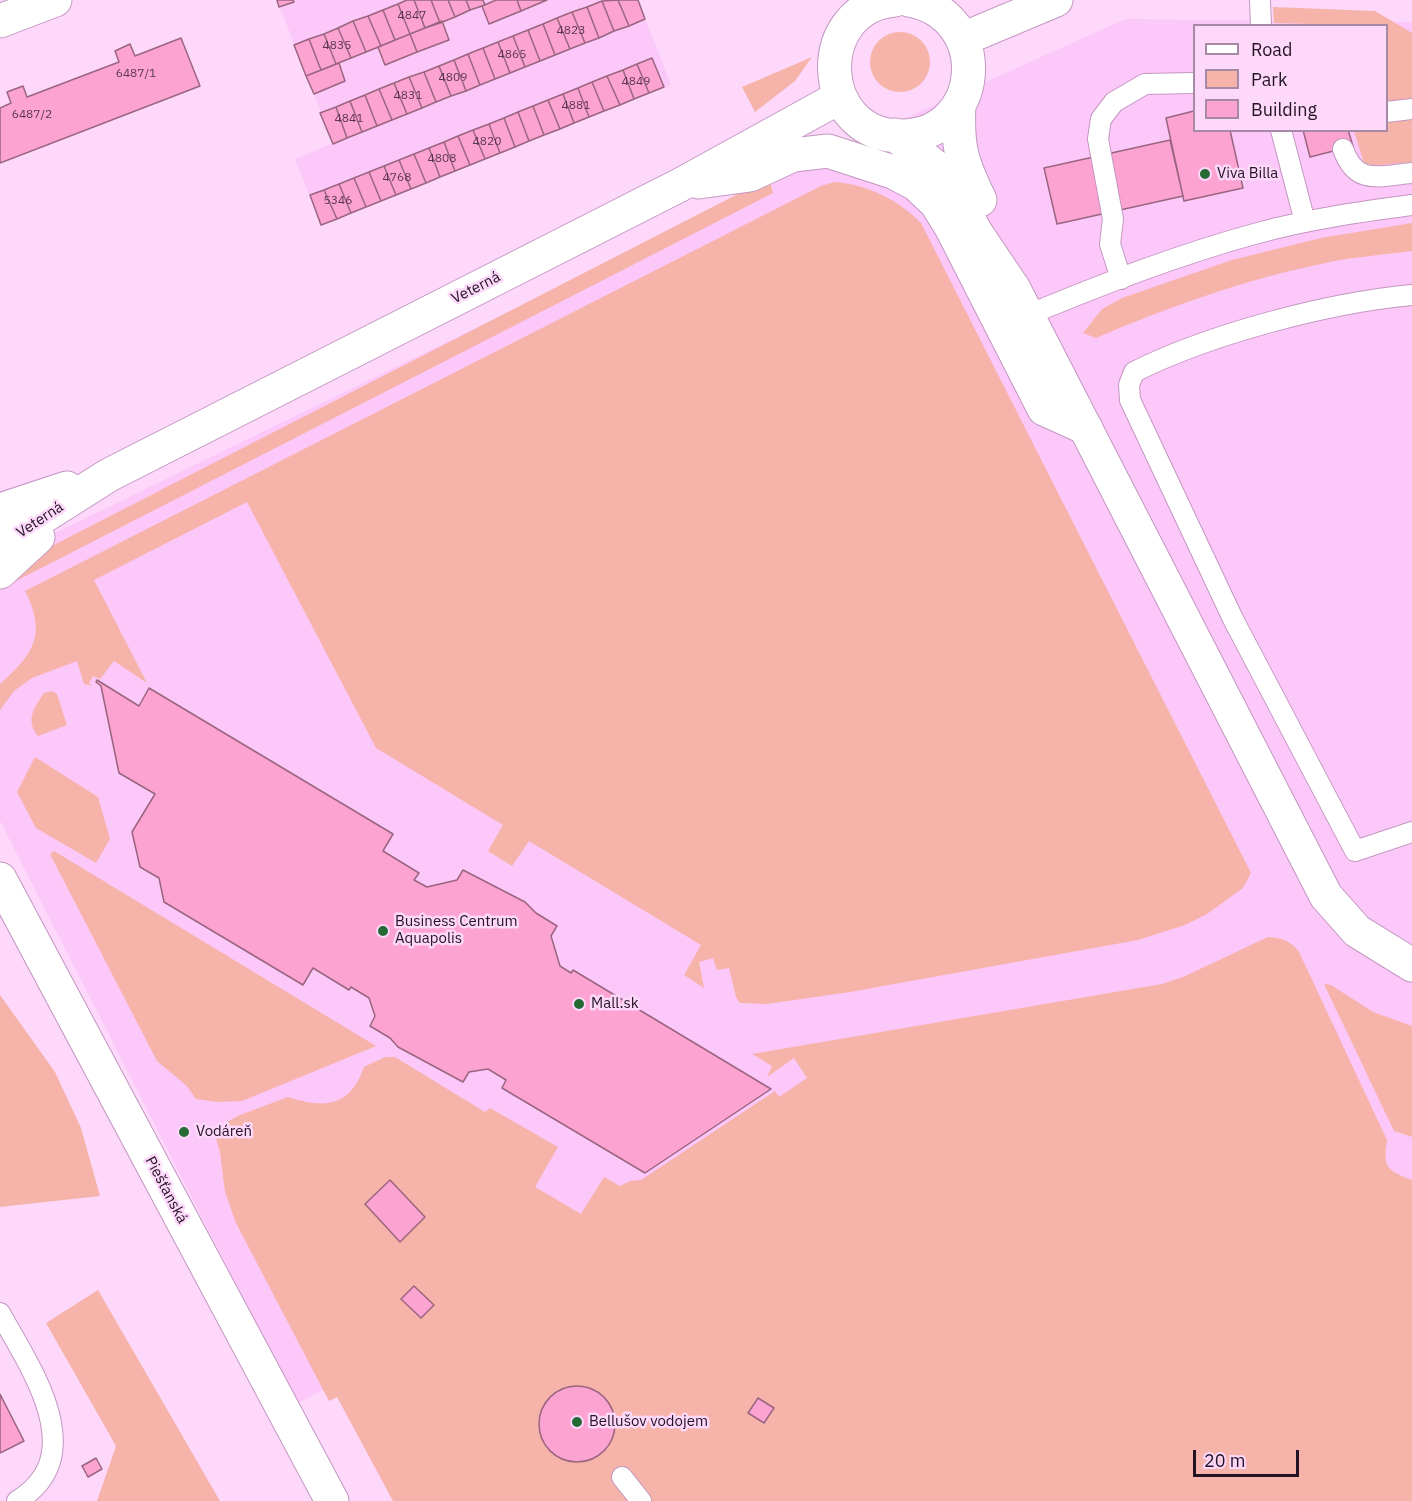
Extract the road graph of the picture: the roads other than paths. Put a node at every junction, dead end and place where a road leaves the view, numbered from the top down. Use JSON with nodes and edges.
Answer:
{"nodes":[{"id":1,"x":55,"y":0,"type":"edge"},
{"id":2,"x":1056,"y":0,"type":"edge"},
{"id":3,"x":1260,"y":0,"type":"edge"},
{"id":4,"x":890,"y":1,"type":"edge"},
{"id":5,"x":0,"y":21,"type":"edge"},
{"id":6,"x":1261,"y":24,"type":"edge"},
{"id":7,"x":963,"y":39,"type":"junction"},
{"id":8,"x":1193,"y":83,"type":"edge"},
{"id":9,"x":840,"y":97,"type":"junction"},
{"id":10,"x":959,"y":104,"type":"junction"},
{"id":11,"x":1412,"y":109,"type":"edge"},
{"id":12,"x":1388,"y":112,"type":"edge"},
{"id":13,"x":1282,"y":132,"type":"edge"},
{"id":14,"x":895,"y":135,"type":"junction"},
{"id":15,"x":1343,"y":149,"type":"dead end"},
{"id":16,"x":1412,"y":173,"type":"edge"},
{"id":17,"x":680,"y":185,"type":"junction"},
{"id":18,"x":1412,"y":205,"type":"edge"},
{"id":19,"x":1305,"y":222,"type":"junction"},
{"id":20,"x":1121,"y":279,"type":"junction"},
{"id":21,"x":1412,"y":295,"type":"edge"},
{"id":22,"x":1022,"y":302,"type":"junction"},
{"id":23,"x":1086,"y":429,"type":"junction"},
{"id":24,"x":109,"y":475,"type":"junction"},
{"id":25,"x":0,"y":496,"type":"edge"},
{"id":26,"x":0,"y":510,"type":"edge"},
{"id":27,"x":0,"y":544,"type":"edge"},
{"id":28,"x":0,"y":572,"type":"edge"},
{"id":29,"x":1412,"y":831,"type":"edge"},
{"id":30,"x":0,"y":879,"type":"edge"},
{"id":31,"x":1412,"y":965,"type":"edge"},
{"id":32,"x":0,"y":1312,"type":"edge"},
{"id":33,"x":622,"y":1477,"type":"dead end"},
{"id":34,"x":17,"y":1501,"type":"edge"},
{"id":35,"x":332,"y":1501,"type":"edge"},
{"id":36,"x":641,"y":1501,"type":"edge"}],
"edges":[{"from":1,"to":5,"type":"street"},
{"from":2,"to":7,"type":"street"},
{"from":3,"to":6,"type":"lane"},
{"from":4,"to":7,"type":"street"},
{"from":4,"to":9,"type":"street"},
{"from":7,"to":10,"type":"street"},
{"from":8,"to":20,"type":"lane"},
{"from":9,"to":14,"type":"street"},
{"from":9,"to":17,"type":"street","name":"Veterná"},
{"from":10,"to":14,"type":"street"},
{"from":10,"to":22,"type":"street"},
{"from":11,"to":12,"type":"lane"},
{"from":13,"to":19,"type":"lane"},
{"from":14,"to":22,"type":"street"},
{"from":15,"to":16,"type":"lane"},
{"from":17,"to":23,"type":"street"},
{"from":17,"to":24,"type":"street","name":"Veterná"},
{"from":18,"to":19,"type":"lane"},
{"from":19,"to":20,"type":"lane"},
{"from":20,"to":22,"type":"lane"},
{"from":21,"to":29,"type":"lane"},
{"from":22,"to":23,"type":"street"},
{"from":23,"to":31,"type":"street"},
{"from":24,"to":25,"type":"street"},
{"from":24,"to":26,"type":"street","name":"Veterná"},
{"from":24,"to":27,"type":"street","name":"Veterná"},
{"from":24,"to":28,"type":"street"},
{"from":30,"to":35,"type":"street","name":"Piešťanská"},
{"from":32,"to":34,"type":"lane"},
{"from":33,"to":36,"type":"lane"}]}
